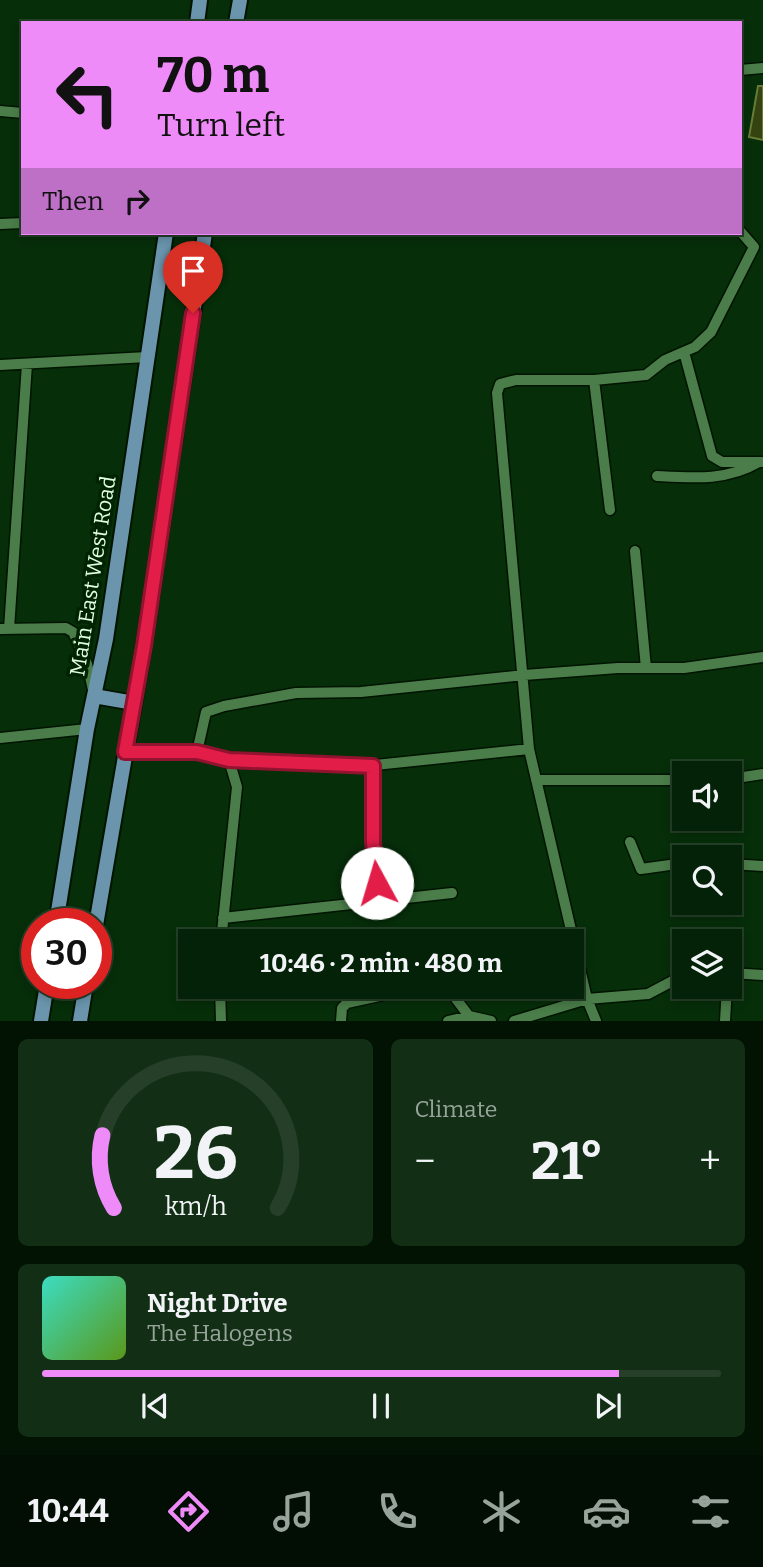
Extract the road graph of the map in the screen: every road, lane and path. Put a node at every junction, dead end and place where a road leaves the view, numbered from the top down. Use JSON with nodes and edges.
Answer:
{"nodes":[{"id":1,"x":200,"y":0,"type":"edge"},
{"id":2,"x":240,"y":0,"type":"edge"},
{"id":3,"x":197,"y":21,"type":"edge"},
{"id":4,"x":236,"y":21,"type":"edge"},
{"id":5,"x":763,"y":68,"type":"edge"},
{"id":6,"x":742,"y":69,"type":"edge"},
{"id":7,"x":0,"y":111,"type":"edge"},
{"id":8,"x":21,"y":113,"type":"edge"},
{"id":9,"x":21,"y":223,"type":"edge"},
{"id":10,"x":0,"y":224,"type":"edge"},
{"id":11,"x":742,"y":234,"type":"edge"},
{"id":12,"x":166,"y":235,"type":"edge"},
{"id":13,"x":205,"y":235,"type":"edge"},
{"id":14,"x":758,"y":247,"type":"edge"},
{"id":15,"x":684,"y":352,"type":"junction"},
{"id":16,"x":148,"y":357,"type":"junction"},
{"id":17,"x":27,"y":364,"type":"junction"},
{"id":18,"x":0,"y":365,"type":"edge"},
{"id":19,"x":594,"y":380,"type":"junction"},
{"id":20,"x":761,"y":462,"type":"edge"},
{"id":21,"x":657,"y":476,"type":"dead end"},
{"id":22,"x":610,"y":509,"type":"dead end"},
{"id":23,"x":635,"y":551,"type":"dead end"},
{"id":24,"x":5,"y":629,"type":"edge"},
{"id":25,"x":763,"y":657,"type":"edge"},
{"id":26,"x":646,"y":668,"type":"junction"},
{"id":27,"x":524,"y":675,"type":"junction"},
{"id":28,"x":94,"y":696,"type":"junction"},
{"id":29,"x":134,"y":703,"type":"junction"},
{"id":30,"x":87,"y":729,"type":"junction"},
{"id":31,"x":0,"y":738,"type":"edge"},
{"id":32,"x":529,"y":749,"type":"junction"},
{"id":33,"x":125,"y":752,"type":"junction"},
{"id":34,"x":197,"y":752,"type":"junction"},
{"id":35,"x":229,"y":760,"type":"junction"},
{"id":36,"x":373,"y":766,"type":"junction"},
{"id":37,"x":763,"y":774,"type":"edge"},
{"id":38,"x":742,"y":777,"type":"edge"},
{"id":39,"x":536,"y":780,"type":"junction"},
{"id":40,"x":672,"y":780,"type":"edge"},
{"id":41,"x":630,"y":842,"type":"dead end"},
{"id":42,"x":672,"y":865,"type":"edge"},
{"id":43,"x":742,"y":865,"type":"edge"},
{"id":44,"x":763,"y":866,"type":"edge"},
{"id":45,"x":452,"y":893,"type":"dead end"},
{"id":46,"x":380,"y":903,"type":"junction"},
{"id":47,"x":59,"y":908,"type":"edge"},
{"id":48,"x":99,"y":908,"type":"edge"},
{"id":49,"x":223,"y":918,"type":"junction"},
{"id":50,"x":222,"y":929,"type":"edge"},
{"id":51,"x":742,"y":974,"type":"edge"},
{"id":52,"x":763,"y":975,"type":"edge"},
{"id":53,"x":672,"y":981,"type":"edge"},
{"id":54,"x":45,"y":999,"type":"edge"},
{"id":55,"x":84,"y":999,"type":"edge"},
{"id":56,"x":220,"y":999,"type":"edge"},
{"id":57,"x":365,"y":999,"type":"edge"},
{"id":58,"x":456,"y":999,"type":"edge"},
{"id":59,"x":587,"y":999,"type":"junction"},
{"id":60,"x":726,"y":999,"type":"edge"},
{"id":61,"x":469,"y":1016,"type":"junction"},
{"id":62,"x":41,"y":1021,"type":"edge"},
{"id":63,"x":80,"y":1021,"type":"edge"},
{"id":64,"x":221,"y":1021,"type":"edge"},
{"id":65,"x":341,"y":1021,"type":"edge"},
{"id":66,"x":448,"y":1021,"type":"edge"},
{"id":67,"x":491,"y":1021,"type":"edge"},
{"id":68,"x":514,"y":1021,"type":"edge"},
{"id":69,"x":596,"y":1021,"type":"edge"},
{"id":70,"x":725,"y":1021,"type":"edge"}],
"edges":[{"from":1,"to":3,"type":"main road"},
{"from":2,"to":4,"type":"main road"},
{"from":5,"to":6,"type":"street"},
{"from":7,"to":8,"type":"street"},
{"from":9,"to":10,"type":"street"},
{"from":11,"to":14,"type":"street"},
{"from":12,"to":16,"type":"main road","name":"Main East West Road"},
{"from":13,"to":29,"type":"main road"},
{"from":14,"to":15,"type":"street"},
{"from":15,"to":19,"type":"street"},
{"from":15,"to":20,"type":"street"},
{"from":16,"to":17,"type":"street"},
{"from":16,"to":28,"type":"main road","name":"Main East West Road"},
{"from":17,"to":18,"type":"street"},
{"from":17,"to":24,"type":"street"},
{"from":19,"to":22,"type":"street"},
{"from":19,"to":27,"type":"street"},
{"from":20,"to":21,"type":"street"},
{"from":23,"to":26,"type":"street"},
{"from":24,"to":28,"type":"street"},
{"from":25,"to":26,"type":"street"},
{"from":26,"to":27,"type":"street"},
{"from":27,"to":32,"type":"street"},
{"from":27,"to":34,"type":"street"},
{"from":28,"to":29,"type":"main road"},
{"from":28,"to":30,"type":"main road","name":"Main East West Road"},
{"from":29,"to":33,"type":"main road"},
{"from":30,"to":31,"type":"street"},
{"from":30,"to":47,"type":"main road","name":"Main East West Road"},
{"from":32,"to":36,"type":"street"},
{"from":32,"to":39,"type":"street"},
{"from":33,"to":34,"type":"street"},
{"from":33,"to":48,"type":"main road"},
{"from":34,"to":35,"type":"street"},
{"from":35,"to":36,"type":"street"},
{"from":35,"to":49,"type":"street"},
{"from":36,"to":46,"type":"street"},
{"from":37,"to":38,"type":"street"},
{"from":39,"to":40,"type":"street"},
{"from":39,"to":59,"type":"street"},
{"from":41,"to":42,"type":"street"},
{"from":43,"to":44,"type":"street"},
{"from":45,"to":46,"type":"street"},
{"from":46,"to":49,"type":"street"},
{"from":49,"to":50,"type":"street"},
{"from":51,"to":52,"type":"street"},
{"from":53,"to":59,"type":"street"},
{"from":54,"to":62,"type":"main road"},
{"from":55,"to":63,"type":"main road"},
{"from":56,"to":64,"type":"street"},
{"from":57,"to":65,"type":"street"},
{"from":58,"to":61,"type":"street"},
{"from":59,"to":68,"type":"street"},
{"from":59,"to":69,"type":"street"},
{"from":60,"to":70,"type":"street"},
{"from":61,"to":66,"type":"street"},
{"from":61,"to":67,"type":"street"}]}
